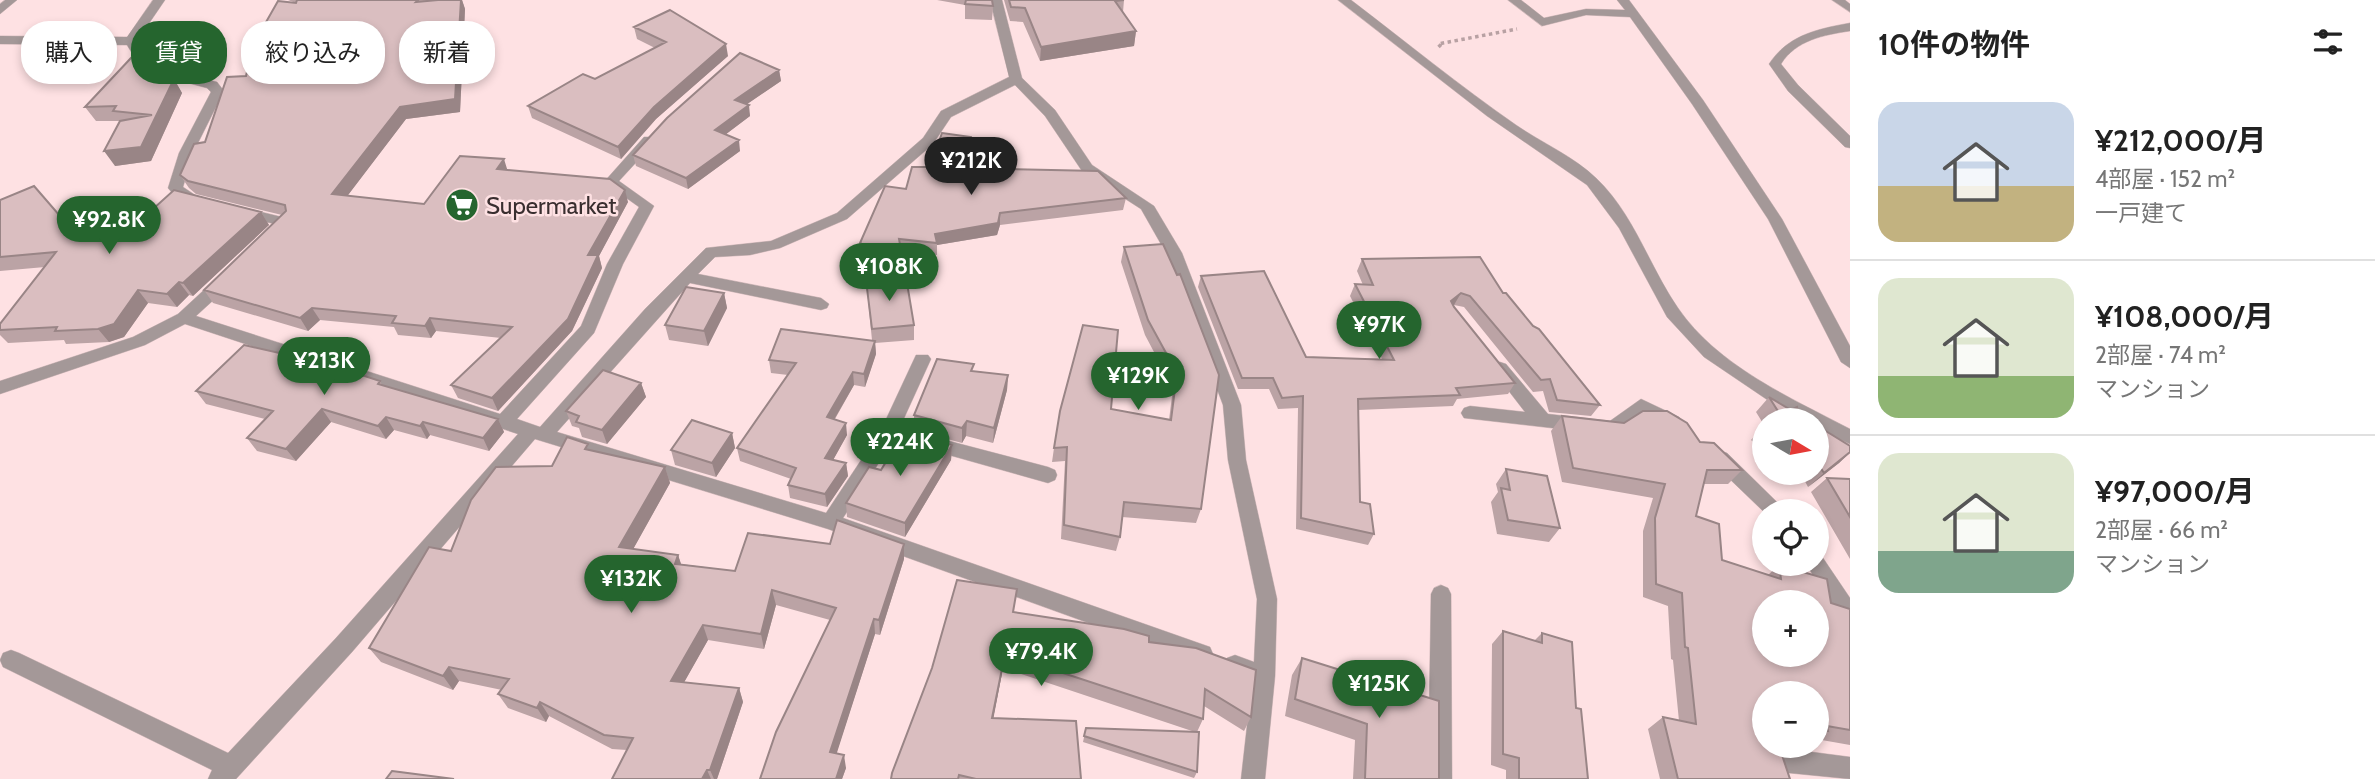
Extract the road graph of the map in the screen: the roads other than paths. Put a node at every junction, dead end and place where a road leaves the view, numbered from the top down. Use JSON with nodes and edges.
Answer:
{"nodes":[{"id":1,"x":11,"y":0,"type":"edge"},
{"id":2,"x":159,"y":0,"type":"edge"},
{"id":3,"x":996,"y":0,"type":"edge"},
{"id":4,"x":1344,"y":0,"type":"edge"},
{"id":5,"x":1514,"y":0,"type":"edge"},
{"id":6,"x":1623,"y":0,"type":"edge"},
{"id":7,"x":1838,"y":0,"type":"edge"},
{"id":8,"x":1850,"y":9,"type":"edge"},
{"id":9,"x":0,"y":11,"type":"edge"},
{"id":10,"x":1632,"y":14,"type":"junction"},
{"id":11,"x":145,"y":21,"type":"edge"},
{"id":12,"x":1850,"y":27,"type":"edge"},
{"id":13,"x":0,"y":40,"type":"edge"},
{"id":14,"x":131,"y":41,"type":"edge"},
{"id":15,"x":1016,"y":79,"type":"junction"},
{"id":16,"x":208,"y":84,"type":"edge"},
{"id":17,"x":663,"y":124,"type":"edge"},
{"id":18,"x":1832,"y":125,"type":"junction"},
{"id":19,"x":1850,"y":125,"type":"edge"},
{"id":20,"x":1850,"y":144,"type":"edge"},
{"id":21,"x":261,"y":246,"type":"edge"},
{"id":22,"x":232,"y":273,"type":"edge"},
{"id":23,"x":687,"y":277,"type":"junction"},
{"id":24,"x":821,"y":304,"type":"dead end"},
{"id":25,"x":184,"y":318,"type":"junction"},
{"id":26,"x":1490,"y":356,"type":"edge"},
{"id":27,"x":922,"y":359,"type":"dead end"},
{"id":28,"x":1850,"y":362,"type":"edge"},
{"id":29,"x":0,"y":388,"type":"edge"},
{"id":30,"x":1470,"y":413,"type":"dead end"},
{"id":31,"x":1542,"y":420,"type":"junction"},
{"id":32,"x":504,"y":422,"type":"junction"},
{"id":33,"x":1688,"y":432,"type":"edge"},
{"id":34,"x":538,"y":433,"type":"junction"},
{"id":35,"x":903,"y":436,"type":"junction"},
{"id":36,"x":1850,"y":437,"type":"edge"},
{"id":37,"x":1707,"y":448,"type":"edge"},
{"id":38,"x":1048,"y":475,"type":"dead end"},
{"id":39,"x":1763,"y":499,"type":"edge"},
{"id":40,"x":830,"y":522,"type":"junction"},
{"id":41,"x":1824,"y":576,"type":"edge"},
{"id":42,"x":1441,"y":594,"type":"dead end"},
{"id":43,"x":1850,"y":615,"type":"edge"},
{"id":44,"x":11,"y":660,"type":"dead end"},
{"id":45,"x":1264,"y":676,"type":"junction"},
{"id":46,"x":1789,"y":761,"type":"dead end"},
{"id":47,"x":1850,"y":769,"type":"edge"},
{"id":48,"x":225,"y":773,"type":"edge"},
{"id":49,"x":1254,"y":779,"type":"edge"},
{"id":50,"x":1440,"y":779,"type":"edge"}],
"edges":[{"from":1,"to":9,"type":"street"},
{"from":2,"to":11,"type":"street"},
{"from":3,"to":15,"type":"street"},
{"from":4,"to":36,"type":"street"},
{"from":5,"to":10,"type":"street"},
{"from":6,"to":10,"type":"street"},
{"from":7,"to":8,"type":"street"},
{"from":10,"to":28,"type":"street"},
{"from":12,"to":18,"type":"street"},
{"from":13,"to":14,"type":"street"},
{"from":15,"to":23,"type":"street"},
{"from":15,"to":45,"type":"street"},
{"from":16,"to":21,"type":"street"},
{"from":17,"to":32,"type":"street"},
{"from":18,"to":19,"type":"street"},
{"from":18,"to":20,"type":"street"},
{"from":22,"to":25,"type":"street"},
{"from":23,"to":24,"type":"street"},
{"from":23,"to":34,"type":"street"},
{"from":25,"to":29,"type":"street"},
{"from":25,"to":32,"type":"street"},
{"from":26,"to":31,"type":"street"},
{"from":27,"to":35,"type":"street"},
{"from":30,"to":31,"type":"street"},
{"from":31,"to":33,"type":"street"},
{"from":32,"to":34,"type":"street"},
{"from":34,"to":40,"type":"street"},
{"from":34,"to":48,"type":"street"},
{"from":35,"to":38,"type":"street"},
{"from":35,"to":40,"type":"street"},
{"from":37,"to":39,"type":"street"},
{"from":40,"to":45,"type":"street"},
{"from":41,"to":43,"type":"street"},
{"from":42,"to":50,"type":"street"},
{"from":44,"to":48,"type":"street"},
{"from":45,"to":49,"type":"street"},
{"from":46,"to":47,"type":"street"}]}
